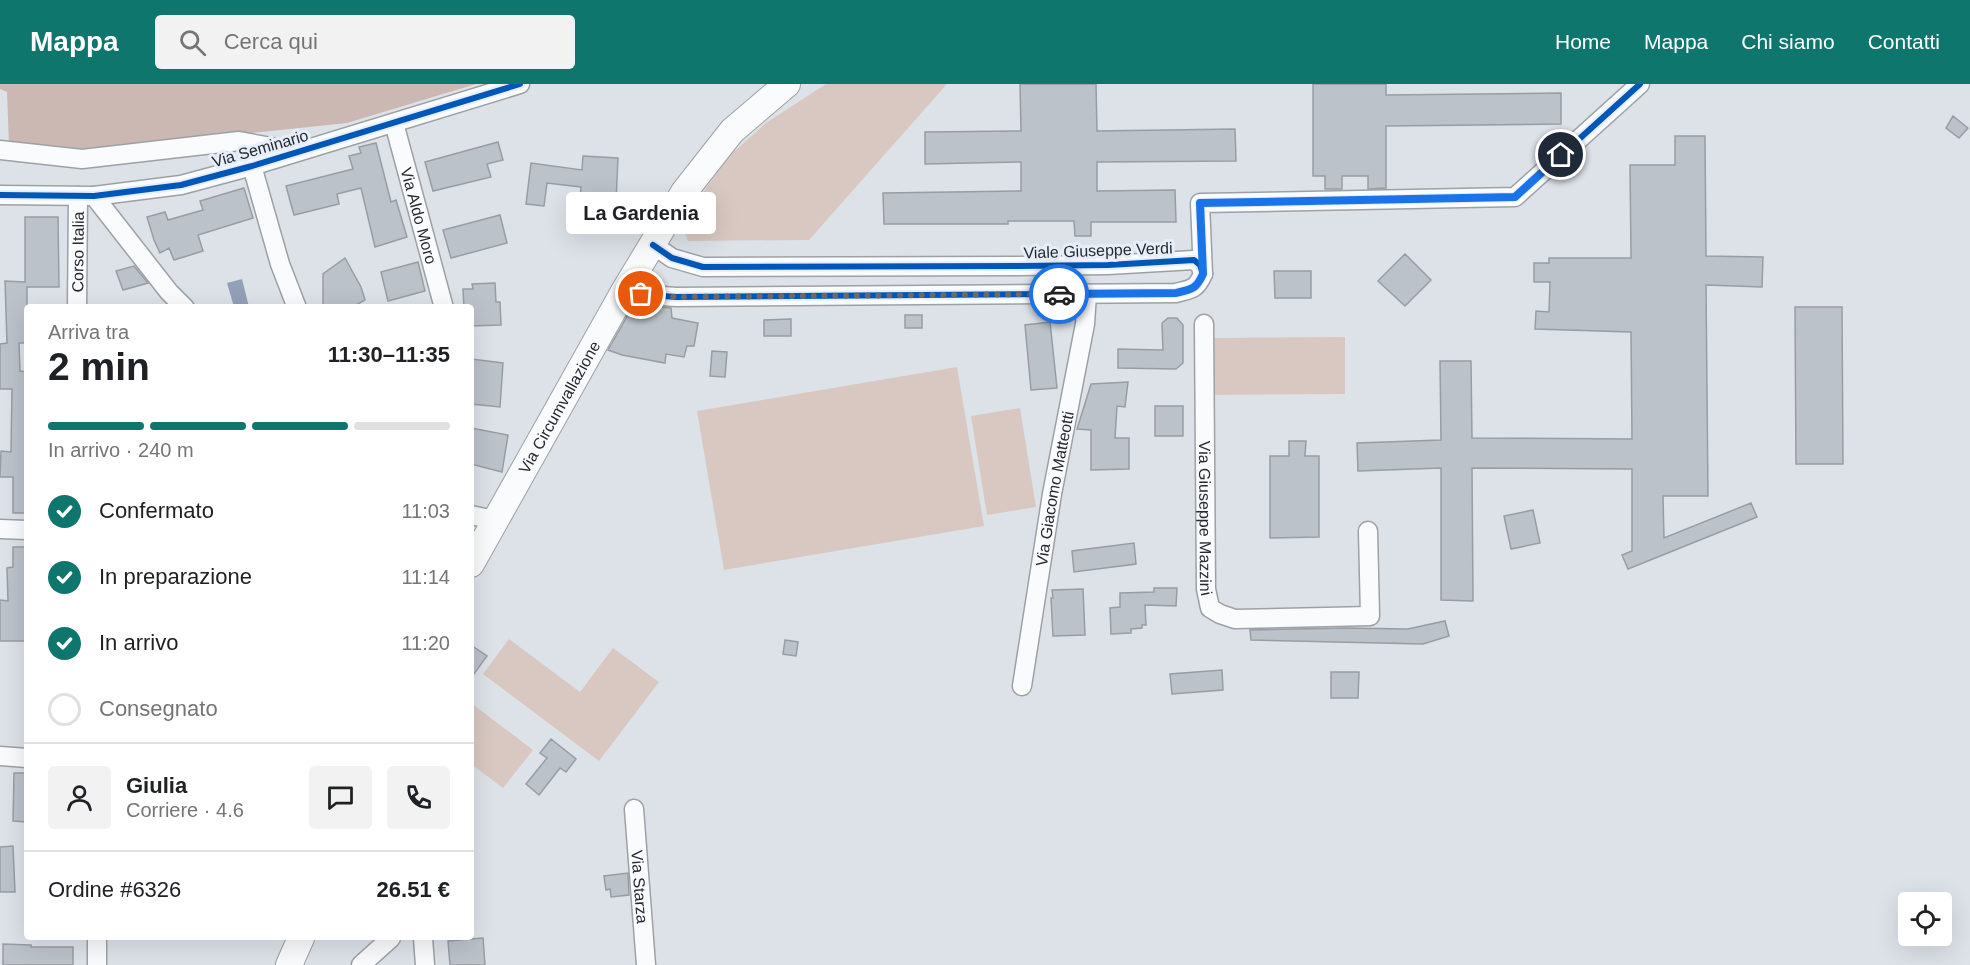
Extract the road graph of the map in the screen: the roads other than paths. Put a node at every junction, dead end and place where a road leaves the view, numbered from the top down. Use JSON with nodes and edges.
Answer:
{"nodes":[{"id":1,"x":520,"y":84,"type":"edge"},
{"id":2,"x":785,"y":84,"type":"edge"},
{"id":3,"x":1640,"y":84,"type":"edge"},
{"id":4,"x":394,"y":123,"type":"junction"},
{"id":5,"x":0,"y":150,"type":"edge"},
{"id":6,"x":289,"y":154,"type":"junction"},
{"id":7,"x":252,"y":166,"type":"junction"},
{"id":8,"x":0,"y":195,"type":"edge"},
{"id":9,"x":86,"y":196,"type":"junction"},
{"id":10,"x":653,"y":245,"type":"junction"},
{"id":11,"x":1203,"y":274,"type":"junction"},
{"id":12,"x":623,"y":293,"type":"junction"},
{"id":13,"x":1087,"y":294,"type":"junction"},
{"id":14,"x":77,"y":304,"type":"edge"},
{"id":15,"x":181,"y":304,"type":"edge"},
{"id":16,"x":295,"y":304,"type":"edge"},
{"id":17,"x":443,"y":304,"type":"edge"},
{"id":18,"x":1204,"y":324,"type":"dead end"},
{"id":19,"x":483,"y":518,"type":"edge"},
{"id":20,"x":0,"y":529,"type":"edge"},
{"id":21,"x":24,"y":530,"type":"edge"},
{"id":22,"x":1368,"y":531,"type":"dead end"},
{"id":23,"x":474,"y":552,"type":"edge"},
{"id":24,"x":1022,"y":686,"type":"dead end"},
{"id":25,"x":0,"y":756,"type":"edge"},
{"id":26,"x":24,"y":758,"type":"edge"},
{"id":27,"x":634,"y":808,"type":"dead end"},
{"id":28,"x":97,"y":940,"type":"edge"},
{"id":29,"x":300,"y":940,"type":"edge"},
{"id":30,"x":390,"y":940,"type":"edge"},
{"id":31,"x":423,"y":940,"type":"edge"},
{"id":32,"x":97,"y":965,"type":"edge"},
{"id":33,"x":289,"y":965,"type":"edge"},
{"id":34,"x":361,"y":965,"type":"edge"},
{"id":35,"x":425,"y":965,"type":"edge"},
{"id":36,"x":646,"y":965,"type":"edge"}],
"edges":[{"from":1,"to":4,"type":"street","name":"Via Seminario"},
{"from":2,"to":10,"type":"street","name":"Via Circumvallazione"},
{"from":3,"to":11,"type":"street"},
{"from":4,"to":6,"type":"street","name":"Via Seminario"},
{"from":4,"to":17,"type":"street","name":"Via Aldo Moro"},
{"from":5,"to":6,"type":"street"},
{"from":6,"to":7,"type":"street","name":"Via Seminario"},
{"from":7,"to":9,"type":"street","name":"Via Seminario"},
{"from":7,"to":16,"type":"street"},
{"from":8,"to":9,"type":"street","name":"Via Seminario"},
{"from":9,"to":14,"type":"street","name":"Corso Italia"},
{"from":9,"to":15,"type":"street"},
{"from":10,"to":11,"type":"street","name":"Viale Giuseppe Verdi"},
{"from":10,"to":12,"type":"street","name":"Via Circumvallazione"},
{"from":11,"to":13,"type":"street"},
{"from":12,"to":13,"type":"street"},
{"from":12,"to":19,"type":"street","name":"Via Circumvallazione"},
{"from":13,"to":24,"type":"street","name":"Via Giacomo Matteotti"},
{"from":18,"to":22,"type":"street","name":"Via Giuseppe Mazzini"},
{"from":19,"to":23,"type":"street","name":"Via Circumvallazione"},
{"from":20,"to":21,"type":"street"},
{"from":25,"to":26,"type":"street"},
{"from":27,"to":36,"type":"street","name":"Via Starza"},
{"from":28,"to":32,"type":"street"},
{"from":29,"to":33,"type":"street"},
{"from":30,"to":34,"type":"street"},
{"from":31,"to":35,"type":"street"}]}
